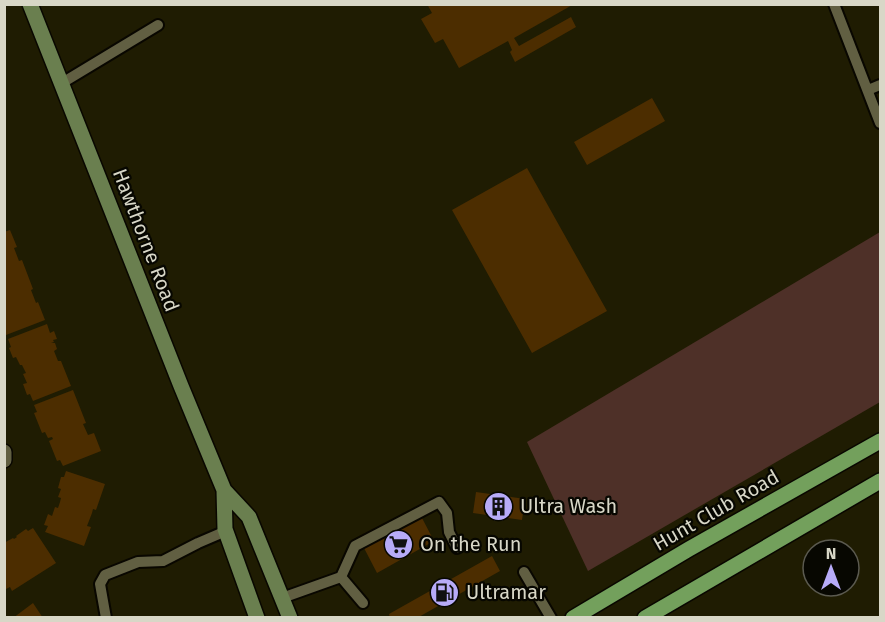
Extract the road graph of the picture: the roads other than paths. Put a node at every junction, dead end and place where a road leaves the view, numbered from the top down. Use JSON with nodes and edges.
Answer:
{"nodes":[{"id":1,"x":30,"y":4,"type":"edge"},
{"id":2,"x":834,"y":4,"type":"edge"},
{"id":3,"x":158,"y":26,"type":"dead end"},
{"id":4,"x":62,"y":83,"type":"junction"},
{"id":5,"x":880,"y":85,"type":"edge"},
{"id":6,"x":868,"y":90,"type":"junction"},
{"id":7,"x":880,"y":123,"type":"edge"},
{"id":8,"x":880,"y":441,"type":"edge"},
{"id":9,"x":4,"y":452,"type":"edge"},
{"id":10,"x":4,"y":460,"type":"edge"},
{"id":11,"x":880,"y":481,"type":"edge"},
{"id":12,"x":224,"y":490,"type":"junction"},
{"id":13,"x":226,"y":531,"type":"junction"},
{"id":14,"x":457,"y":548,"type":"dead end"},
{"id":15,"x":524,"y":572,"type":"dead end"},
{"id":16,"x":341,"y":577,"type":"junction"},
{"id":17,"x":282,"y":598,"type":"junction"},
{"id":18,"x":363,"y":603,"type":"dead end"},
{"id":19,"x":106,"y":618,"type":"edge"},
{"id":20,"x":257,"y":618,"type":"edge"},
{"id":21,"x":290,"y":618,"type":"edge"},
{"id":22,"x":551,"y":618,"type":"edge"},
{"id":23,"x":573,"y":618,"type":"edge"},
{"id":24,"x":645,"y":618,"type":"edge"}],
"edges":[{"from":1,"to":4,"type":"main road","name":"Hawthorne Road"},
{"from":2,"to":6,"type":"lane"},
{"from":3,"to":4,"type":"lane"},
{"from":4,"to":12,"type":"main road","name":"Hawthorne Road"},
{"from":5,"to":6,"type":"lane"},
{"from":6,"to":7,"type":"lane"},
{"from":8,"to":23,"type":"main road","name":"Hunt Club Road"},
{"from":9,"to":10,"type":"street"},
{"from":11,"to":24,"type":"main road"},
{"from":12,"to":13,"type":"main road","name":"Hawthorne Road"},
{"from":12,"to":17,"type":"main road","name":"Hawthorne Road"},
{"from":13,"to":19,"type":"lane"},
{"from":13,"to":20,"type":"main road","name":"Hawthorne Road"},
{"from":14,"to":16,"type":"lane"},
{"from":15,"to":22,"type":"lane"},
{"from":16,"to":17,"type":"lane"},
{"from":16,"to":18,"type":"lane"},
{"from":17,"to":21,"type":"main road","name":"Hawthorne Road"}]}
